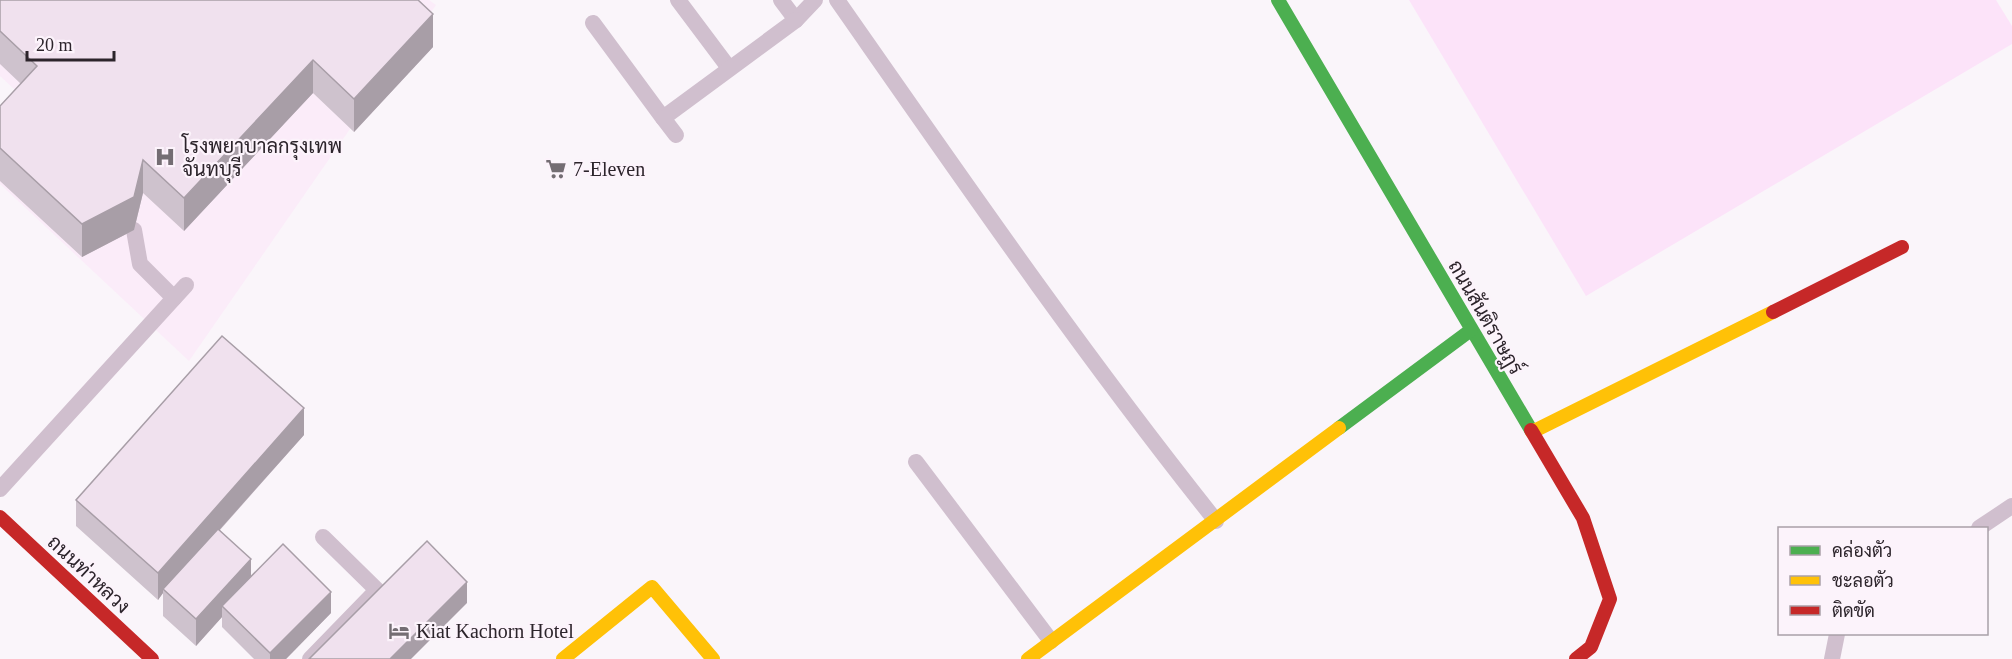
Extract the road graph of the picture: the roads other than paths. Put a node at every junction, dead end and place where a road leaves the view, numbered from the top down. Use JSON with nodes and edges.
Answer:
{"nodes":[{"id":1,"x":678,"y":0,"type":"edge"},
{"id":2,"x":781,"y":0,"type":"edge"},
{"id":3,"x":815,"y":0,"type":"edge"},
{"id":4,"x":837,"y":0,"type":"edge"},
{"id":5,"x":1278,"y":0,"type":"edge"},
{"id":6,"x":796,"y":20,"type":"junction"},
{"id":7,"x":593,"y":23,"type":"dead end"},
{"id":8,"x":729,"y":68,"type":"junction"},
{"id":9,"x":663,"y":118,"type":"junction"},
{"id":10,"x":676,"y":135,"type":"dead end"},
{"id":11,"x":134,"y":230,"type":"dead end"},
{"id":12,"x":1902,"y":247,"type":"dead end"},
{"id":13,"x":186,"y":285,"type":"dead end"},
{"id":14,"x":174,"y":298,"type":"junction"},
{"id":15,"x":1471,"y":330,"type":"junction"},
{"id":16,"x":1532,"y":432,"type":"junction"},
{"id":17,"x":916,"y":462,"type":"dead end"},
{"id":18,"x":0,"y":489,"type":"edge"},
{"id":19,"x":2012,"y":506,"type":"edge"},
{"id":20,"x":0,"y":517,"type":"edge"},
{"id":21,"x":1216,"y":521,"type":"junction"},
{"id":22,"x":1980,"y":527,"type":"edge"},
{"id":23,"x":323,"y":537,"type":"dead end"},
{"id":24,"x":1837,"y":635,"type":"edge"},
{"id":25,"x":1051,"y":640,"type":"junction"},
{"id":26,"x":152,"y":659,"type":"edge"},
{"id":27,"x":310,"y":659,"type":"edge"},
{"id":28,"x":563,"y":659,"type":"edge"},
{"id":29,"x":713,"y":659,"type":"edge"},
{"id":30,"x":1028,"y":659,"type":"edge"},
{"id":31,"x":1576,"y":659,"type":"edge"},
{"id":32,"x":1832,"y":659,"type":"edge"}],
"edges":[{"from":1,"to":8,"type":"lane"},
{"from":2,"to":6,"type":"lane"},
{"from":3,"to":6,"type":"lane"},
{"from":4,"to":21,"type":"lane"},
{"from":5,"to":15,"type":"street","name":"ถนนสันติราษฎร์"},
{"from":6,"to":8,"type":"lane"},
{"from":7,"to":9,"type":"lane"},
{"from":8,"to":9,"type":"lane"},
{"from":9,"to":10,"type":"lane"},
{"from":11,"to":14,"type":"lane"},
{"from":12,"to":16,"type":"street"},
{"from":13,"to":14,"type":"lane"},
{"from":14,"to":18,"type":"lane"},
{"from":15,"to":16,"type":"street","name":"ถนนสันติราษฎร์"},
{"from":15,"to":21,"type":"street"},
{"from":16,"to":31,"type":"street","name":"ถนนสันติราษฎร์"},
{"from":17,"to":25,"type":"lane"},
{"from":19,"to":22,"type":"lane"},
{"from":20,"to":26,"type":"street","name":"ถนนท่าหลวง"},
{"from":21,"to":25,"type":"street"},
{"from":23,"to":27,"type":"lane"},
{"from":24,"to":32,"type":"lane"},
{"from":25,"to":30,"type":"street"},
{"from":28,"to":29,"type":"street"}]}
